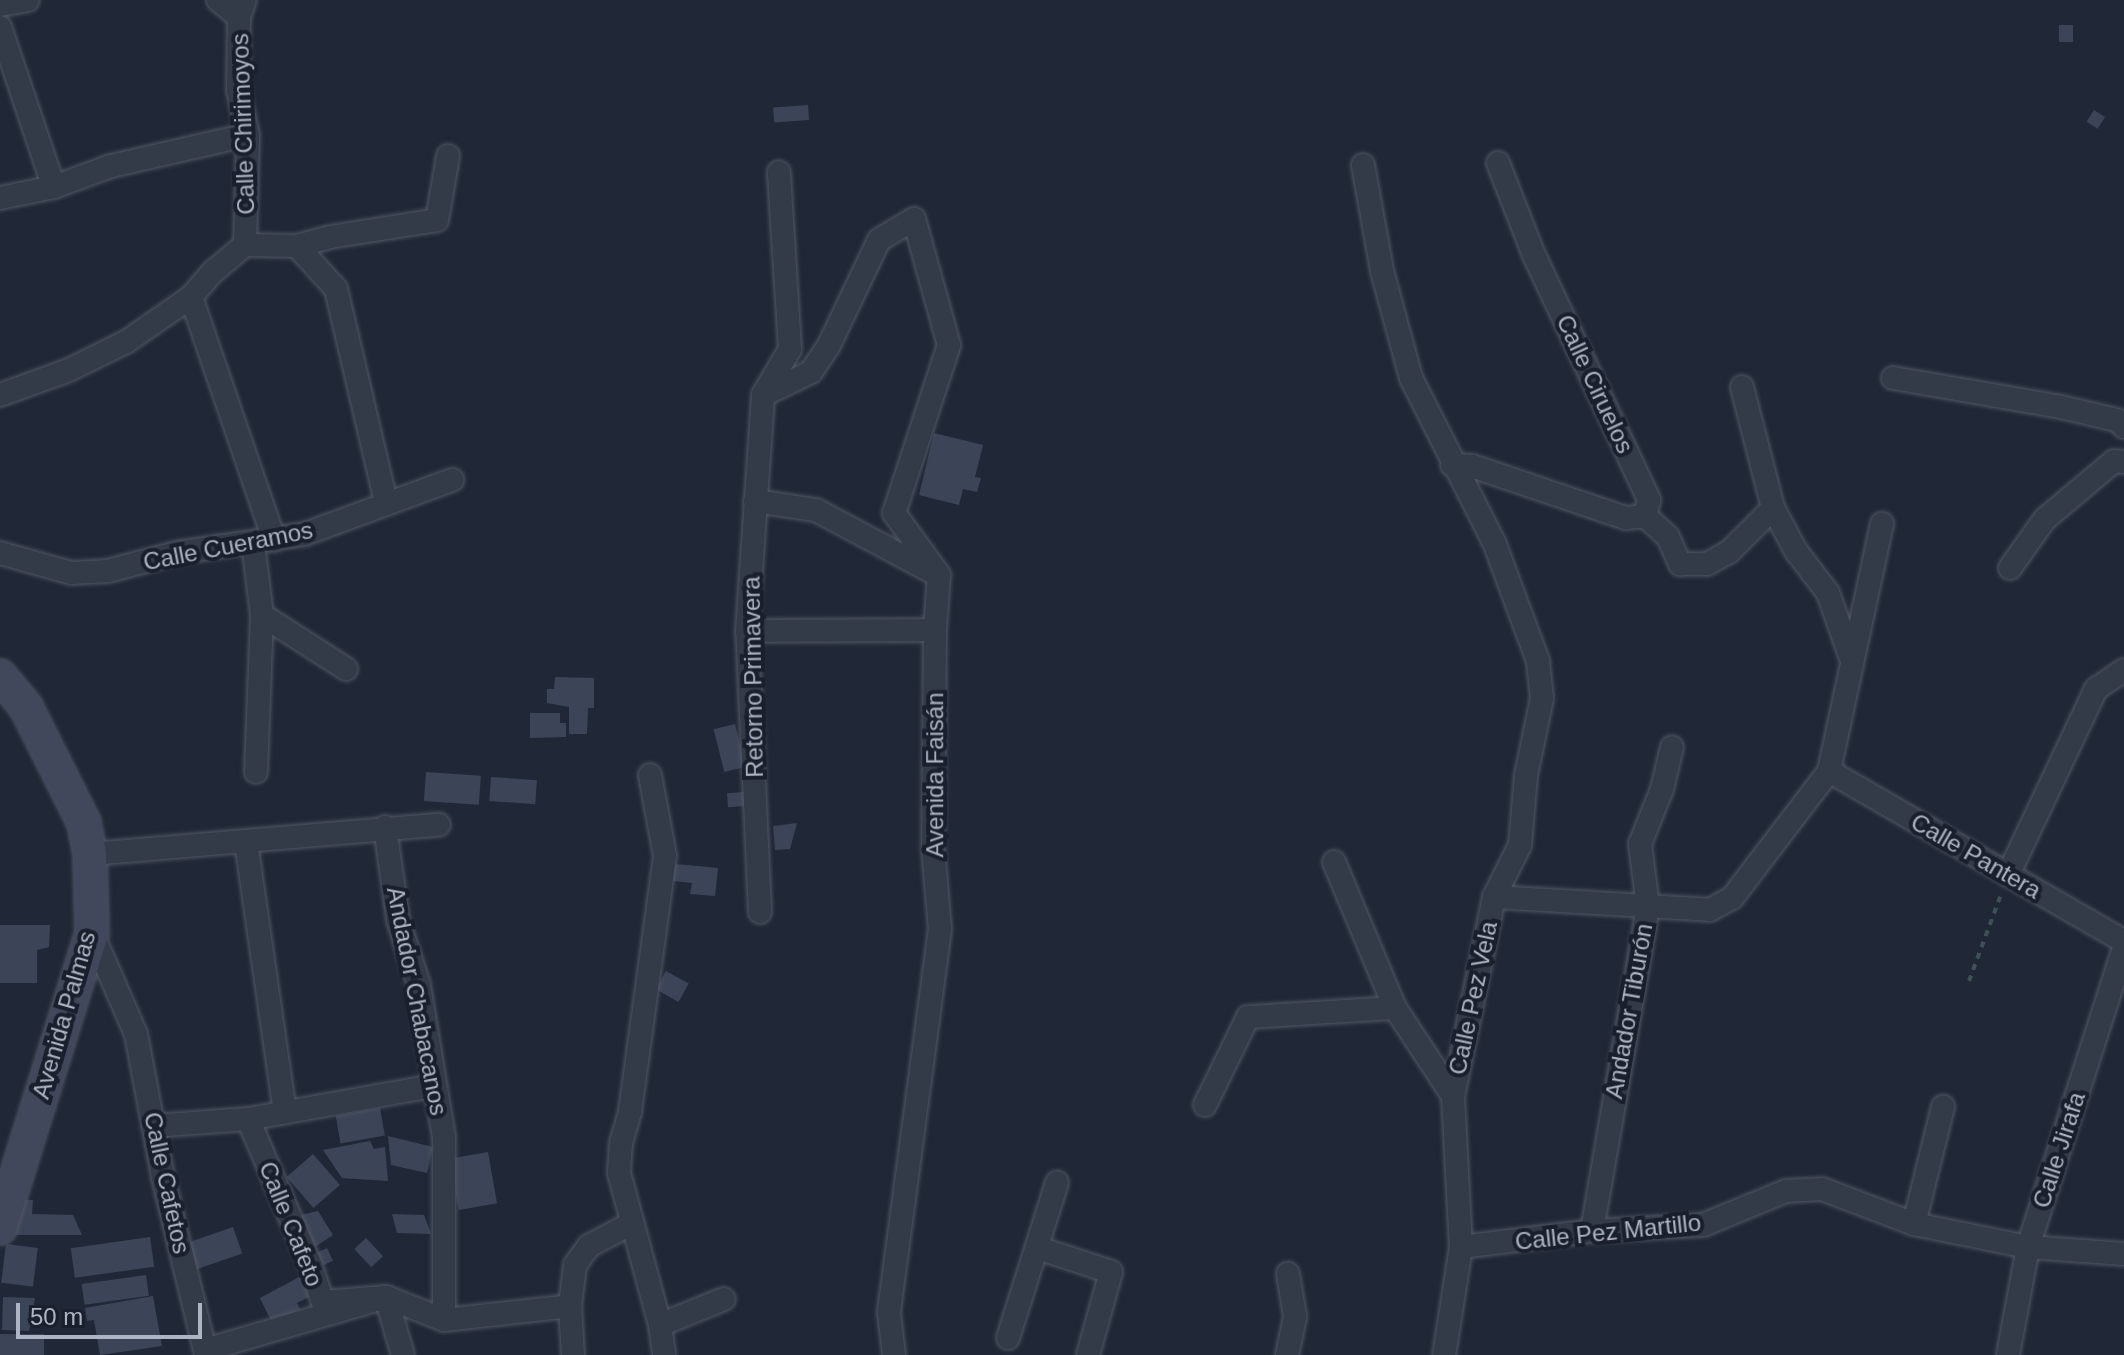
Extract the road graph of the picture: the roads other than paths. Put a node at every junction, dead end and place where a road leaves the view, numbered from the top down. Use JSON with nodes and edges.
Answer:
{"nodes":[{"id":1,"x":28,"y":0,"type":"edge"},
{"id":2,"x":218,"y":0,"type":"edge"},
{"id":3,"x":0,"y":5,"type":"edge"},
{"id":4,"x":242,"y":8,"type":"edge"},
{"id":5,"x":0,"y":27,"type":"edge"},
{"id":6,"x":248,"y":135,"type":"junction"},
{"id":7,"x":448,"y":156,"type":"dead end"},
{"id":8,"x":1498,"y":163,"type":"dead end"},
{"id":9,"x":1363,"y":165,"type":"dead end"},
{"id":10,"x":779,"y":172,"type":"dead end"},
{"id":11,"x":54,"y":187,"type":"junction"},
{"id":12,"x":0,"y":198,"type":"edge"},
{"id":13,"x":245,"y":245,"type":"junction"},
{"id":14,"x":297,"y":246,"type":"junction"},
{"id":15,"x":191,"y":297,"type":"junction"},
{"id":16,"x":1893,"y":378,"type":"dead end"},
{"id":17,"x":1742,"y":387,"type":"dead end"},
{"id":18,"x":0,"y":395,"type":"edge"},
{"id":19,"x":763,"y":395,"type":"junction"},
{"id":20,"x":2124,"y":427,"type":"edge"},
{"id":21,"x":2124,"y":462,"type":"edge"},
{"id":22,"x":1452,"y":465,"type":"junction"},
{"id":23,"x":452,"y":480,"type":"dead end"},
{"id":24,"x":755,"y":501,"type":"junction"},
{"id":25,"x":386,"y":502,"type":"junction"},
{"id":26,"x":1773,"y":508,"type":"junction"},
{"id":27,"x":1645,"y":516,"type":"junction"},
{"id":28,"x":1882,"y":524,"type":"dead end"},
{"id":29,"x":264,"y":542,"type":"junction"},
{"id":30,"x":0,"y":553,"type":"edge"},
{"id":31,"x":2010,"y":568,"type":"dead end"},
{"id":32,"x":939,"y":575,"type":"junction"},
{"id":33,"x":262,"y":615,"type":"junction"},
{"id":34,"x":935,"y":630,"type":"junction"},
{"id":35,"x":747,"y":631,"type":"junction"},
{"id":36,"x":1852,"y":661,"type":"junction"},
{"id":37,"x":346,"y":669,"type":"dead end"},
{"id":38,"x":2124,"y":670,"type":"edge"},
{"id":39,"x":0,"y":676,"type":"edge"},
{"id":40,"x":1672,"y":747,"type":"dead end"},
{"id":41,"x":1829,"y":771,"type":"junction"},
{"id":42,"x":256,"y":772,"type":"dead end"},
{"id":43,"x":650,"y":775,"type":"dead end"},
{"id":44,"x":439,"y":825,"type":"dead end"},
{"id":45,"x":385,"y":827,"type":"junction"},
{"id":46,"x":246,"y":842,"type":"junction"},
{"id":47,"x":90,"y":854,"type":"junction"},
{"id":48,"x":1334,"y":862,"type":"dead end"},
{"id":49,"x":2008,"y":875,"type":"junction"},
{"id":50,"x":1494,"y":897,"type":"junction"},
{"id":51,"x":1648,"y":907,"type":"junction"},
{"id":52,"x":760,"y":912,"type":"dead end"},
{"id":53,"x":92,"y":933,"type":"junction"},
{"id":54,"x":2124,"y":941,"type":"edge"},
{"id":55,"x":2124,"y":948,"type":"edge"},
{"id":56,"x":1395,"y":1008,"type":"junction"},
{"id":57,"x":433,"y":1086,"type":"junction"},
{"id":58,"x":1453,"y":1096,"type":"junction"},
{"id":59,"x":1205,"y":1105,"type":"dead end"},
{"id":60,"x":1943,"y":1107,"type":"dead end"},
{"id":61,"x":285,"y":1111,"type":"junction"},
{"id":62,"x":248,"y":1119,"type":"junction"},
{"id":63,"x":153,"y":1126,"type":"junction"},
{"id":64,"x":1057,"y":1183,"type":"dead end"},
{"id":65,"x":632,"y":1223,"type":"junction"},
{"id":66,"x":1914,"y":1224,"type":"junction"},
{"id":67,"x":0,"y":1228,"type":"edge"},
{"id":68,"x":1592,"y":1231,"type":"junction"},
{"id":69,"x":1461,"y":1247,"type":"junction"},
{"id":70,"x":2028,"y":1247,"type":"junction"},
{"id":71,"x":1038,"y":1248,"type":"junction"},
{"id":72,"x":2124,"y":1254,"type":"edge"},
{"id":73,"x":1288,"y":1274,"type":"dead end"},
{"id":74,"x":386,"y":1297,"type":"junction"},
{"id":75,"x":724,"y":1299,"type":"dead end"},
{"id":76,"x":570,"y":1306,"type":"junction"},
{"id":77,"x":444,"y":1320,"type":"junction"},
{"id":78,"x":660,"y":1325,"type":"junction"},
{"id":79,"x":1008,"y":1338,"type":"dead end"},
{"id":80,"x":2012,"y":1354,"type":"edge"},
{"id":81,"x":403,"y":1355,"type":"edge"},
{"id":82,"x":573,"y":1355,"type":"edge"},
{"id":83,"x":664,"y":1355,"type":"edge"},
{"id":84,"x":894,"y":1355,"type":"edge"},
{"id":85,"x":1088,"y":1355,"type":"edge"},
{"id":86,"x":1287,"y":1355,"type":"edge"},
{"id":87,"x":1444,"y":1355,"type":"edge"}],
"edges":[{"from":1,"to":3,"type":"street"},
{"from":2,"to":4,"type":"street"},
{"from":4,"to":6,"type":"street","name":"Calle Chirimoyos"},
{"from":5,"to":11,"type":"street"},
{"from":6,"to":11,"type":"street"},
{"from":6,"to":13,"type":"street","name":"Calle Chirimoyos"},
{"from":7,"to":14,"type":"street"},
{"from":8,"to":27,"type":"street","name":"Calle Ciruelos"},
{"from":9,"to":22,"type":"street"},
{"from":10,"to":19,"type":"street"},
{"from":11,"to":12,"type":"street"},
{"from":13,"to":14,"type":"street"},
{"from":13,"to":15,"type":"street","name":"Calle Chirimoyos"},
{"from":14,"to":25,"type":"street"},
{"from":15,"to":18,"type":"street","name":"Calle Chirimoyos"},
{"from":15,"to":29,"type":"street"},
{"from":16,"to":20,"type":"street"},
{"from":17,"to":26,"type":"street"},
{"from":19,"to":24,"type":"street","name":"Retorno Primavera"},
{"from":19,"to":32,"type":"street"},
{"from":21,"to":31,"type":"street"},
{"from":22,"to":27,"type":"street"},
{"from":22,"to":50,"type":"street"},
{"from":23,"to":25,"type":"street","name":"Calle Cueramos"},
{"from":24,"to":32,"type":"street"},
{"from":24,"to":35,"type":"street","name":"Retorno Primavera"},
{"from":25,"to":29,"type":"street","name":"Calle Cueramos"},
{"from":26,"to":27,"type":"street"},
{"from":26,"to":36,"type":"street"},
{"from":28,"to":36,"type":"street"},
{"from":29,"to":30,"type":"street","name":"Calle Cueramos"},
{"from":29,"to":33,"type":"street"},
{"from":32,"to":34,"type":"street","name":"Avenida Faisán"},
{"from":33,"to":37,"type":"street"},
{"from":33,"to":42,"type":"street"},
{"from":34,"to":35,"type":"street"},
{"from":34,"to":84,"type":"street","name":"Avenida Faisán"},
{"from":35,"to":52,"type":"street","name":"Retorno Primavera"},
{"from":36,"to":41,"type":"street"},
{"from":38,"to":49,"type":"street"},
{"from":39,"to":47,"type":"main road","name":"Avenida Palmas"},
{"from":40,"to":51,"type":"street","name":"Andador Tiburón"},
{"from":41,"to":49,"type":"street","name":"Calle Pantera"},
{"from":41,"to":51,"type":"street","name":"Calle Pez Vela"},
{"from":43,"to":65,"type":"street"},
{"from":44,"to":45,"type":"street"},
{"from":45,"to":46,"type":"street"},
{"from":45,"to":57,"type":"street","name":"Andador Chabacanos"},
{"from":46,"to":47,"type":"street"},
{"from":46,"to":61,"type":"street"},
{"from":47,"to":53,"type":"main road","name":"Avenida Palmas"},
{"from":48,"to":56,"type":"street"},
{"from":49,"to":54,"type":"street","name":"Calle Pantera"},
{"from":50,"to":51,"type":"street","name":"Calle Pez Vela"},
{"from":50,"to":58,"type":"street","name":"Calle Pez Vela"},
{"from":51,"to":68,"type":"street","name":"Andador Tiburón"},
{"from":53,"to":63,"type":"street","name":"Calle Cafetos"},
{"from":53,"to":67,"type":"main road","name":"Avenida Palmas"},
{"from":55,"to":70,"type":"street","name":"Calle Jirafa"},
{"from":56,"to":58,"type":"street"},
{"from":56,"to":59,"type":"street"},
{"from":57,"to":61,"type":"street"},
{"from":57,"to":77,"type":"street","name":"Andador Chabacanos"},
{"from":58,"to":69,"type":"street","name":"Calle Pez Vela"},
{"from":60,"to":66,"type":"street"},
{"from":61,"to":62,"type":"street"},
{"from":62,"to":63,"type":"street"},
{"from":62,"to":74,"type":"street","name":"Calle Cafeto"},
{"from":63,"to":74,"type":"street","name":"Calle Cafetos"},
{"from":64,"to":71,"type":"street"},
{"from":65,"to":76,"type":"street"},
{"from":65,"to":78,"type":"street"},
{"from":66,"to":68,"type":"street","name":"Calle Pez Martillo"},
{"from":66,"to":70,"type":"street","name":"Calle Pez Martillo"},
{"from":68,"to":69,"type":"street","name":"Calle Pez Martillo"},
{"from":69,"to":87,"type":"street","name":"Calle Pez Vela"},
{"from":70,"to":72,"type":"street","name":"Calle Pez Martillo"},
{"from":70,"to":80,"type":"street","name":"Calle Jirafa"},
{"from":71,"to":79,"type":"street"},
{"from":71,"to":85,"type":"street"},
{"from":73,"to":86,"type":"street"},
{"from":74,"to":77,"type":"street"},
{"from":74,"to":81,"type":"street"},
{"from":75,"to":78,"type":"street"},
{"from":76,"to":77,"type":"street"},
{"from":76,"to":82,"type":"street"},
{"from":78,"to":83,"type":"street"}]}
